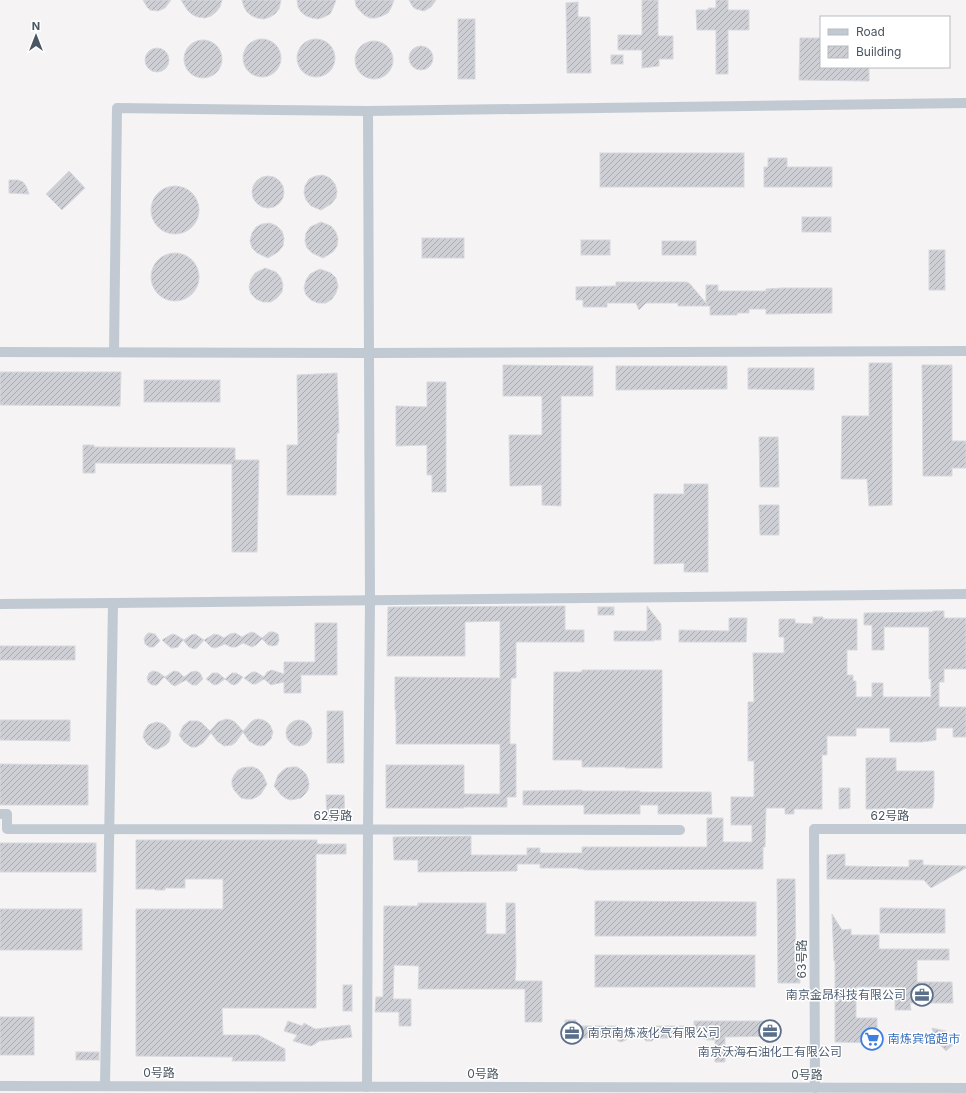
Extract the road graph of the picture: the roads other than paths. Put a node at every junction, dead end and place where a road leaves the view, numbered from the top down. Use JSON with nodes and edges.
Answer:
{"nodes":[{"id":1,"x":966,"y":103,"type":"edge"},
{"id":2,"x":368,"y":111,"type":"junction"},
{"id":3,"x":966,"y":350,"type":"edge"},
{"id":4,"x":0,"y":352,"type":"edge"},
{"id":5,"x":114,"y":352,"type":"junction"},
{"id":6,"x":369,"y":353,"type":"junction"},
{"id":7,"x":966,"y":594,"type":"edge"},
{"id":8,"x":370,"y":601,"type":"junction"},
{"id":9,"x":113,"y":603,"type":"junction"},
{"id":10,"x":0,"y":604,"type":"edge"},
{"id":11,"x":0,"y":814,"type":"edge"},
{"id":12,"x":109,"y":829,"type":"junction"},
{"id":13,"x":368,"y":829,"type":"junction"},
{"id":14,"x":814,"y":829,"type":"joint"},
{"id":15,"x":966,"y":829,"type":"edge"},
{"id":16,"x":680,"y":830,"type":"dead end"},
{"id":17,"x":0,"y":1086,"type":"edge"},
{"id":18,"x":105,"y":1086,"type":"junction"},
{"id":19,"x":367,"y":1087,"type":"junction"},
{"id":20,"x":815,"y":1088,"type":"junction"},
{"id":21,"x":966,"y":1088,"type":"edge"}],
"edges":[{"from":1,"to":2,"type":"street"},
{"from":2,"to":5,"type":"street"},
{"from":2,"to":6,"type":"street"},
{"from":3,"to":6,"type":"street"},
{"from":4,"to":5,"type":"street"},
{"from":5,"to":6,"type":"street"},
{"from":6,"to":8,"type":"street"},
{"from":7,"to":8,"type":"street"},
{"from":8,"to":9,"type":"street"},
{"from":8,"to":13,"type":"street"},
{"from":9,"to":10,"type":"street"},
{"from":9,"to":12,"type":"street"},
{"from":11,"to":12,"type":"street","name":"62号路"},
{"from":12,"to":13,"type":"street","name":"62号路"},
{"from":12,"to":18,"type":"street"},
{"from":13,"to":16,"type":"street","name":"62号路"},
{"from":13,"to":19,"type":"street"},
{"from":14,"to":15,"type":"street","name":"62号路"},
{"from":14,"to":20,"type":"street","name":"63号路"},
{"from":17,"to":18,"type":"street","name":"0号路"},
{"from":18,"to":19,"type":"street","name":"0号路"},
{"from":19,"to":20,"type":"street","name":"0号路"},
{"from":20,"to":21,"type":"street","name":"0号路"}]}
